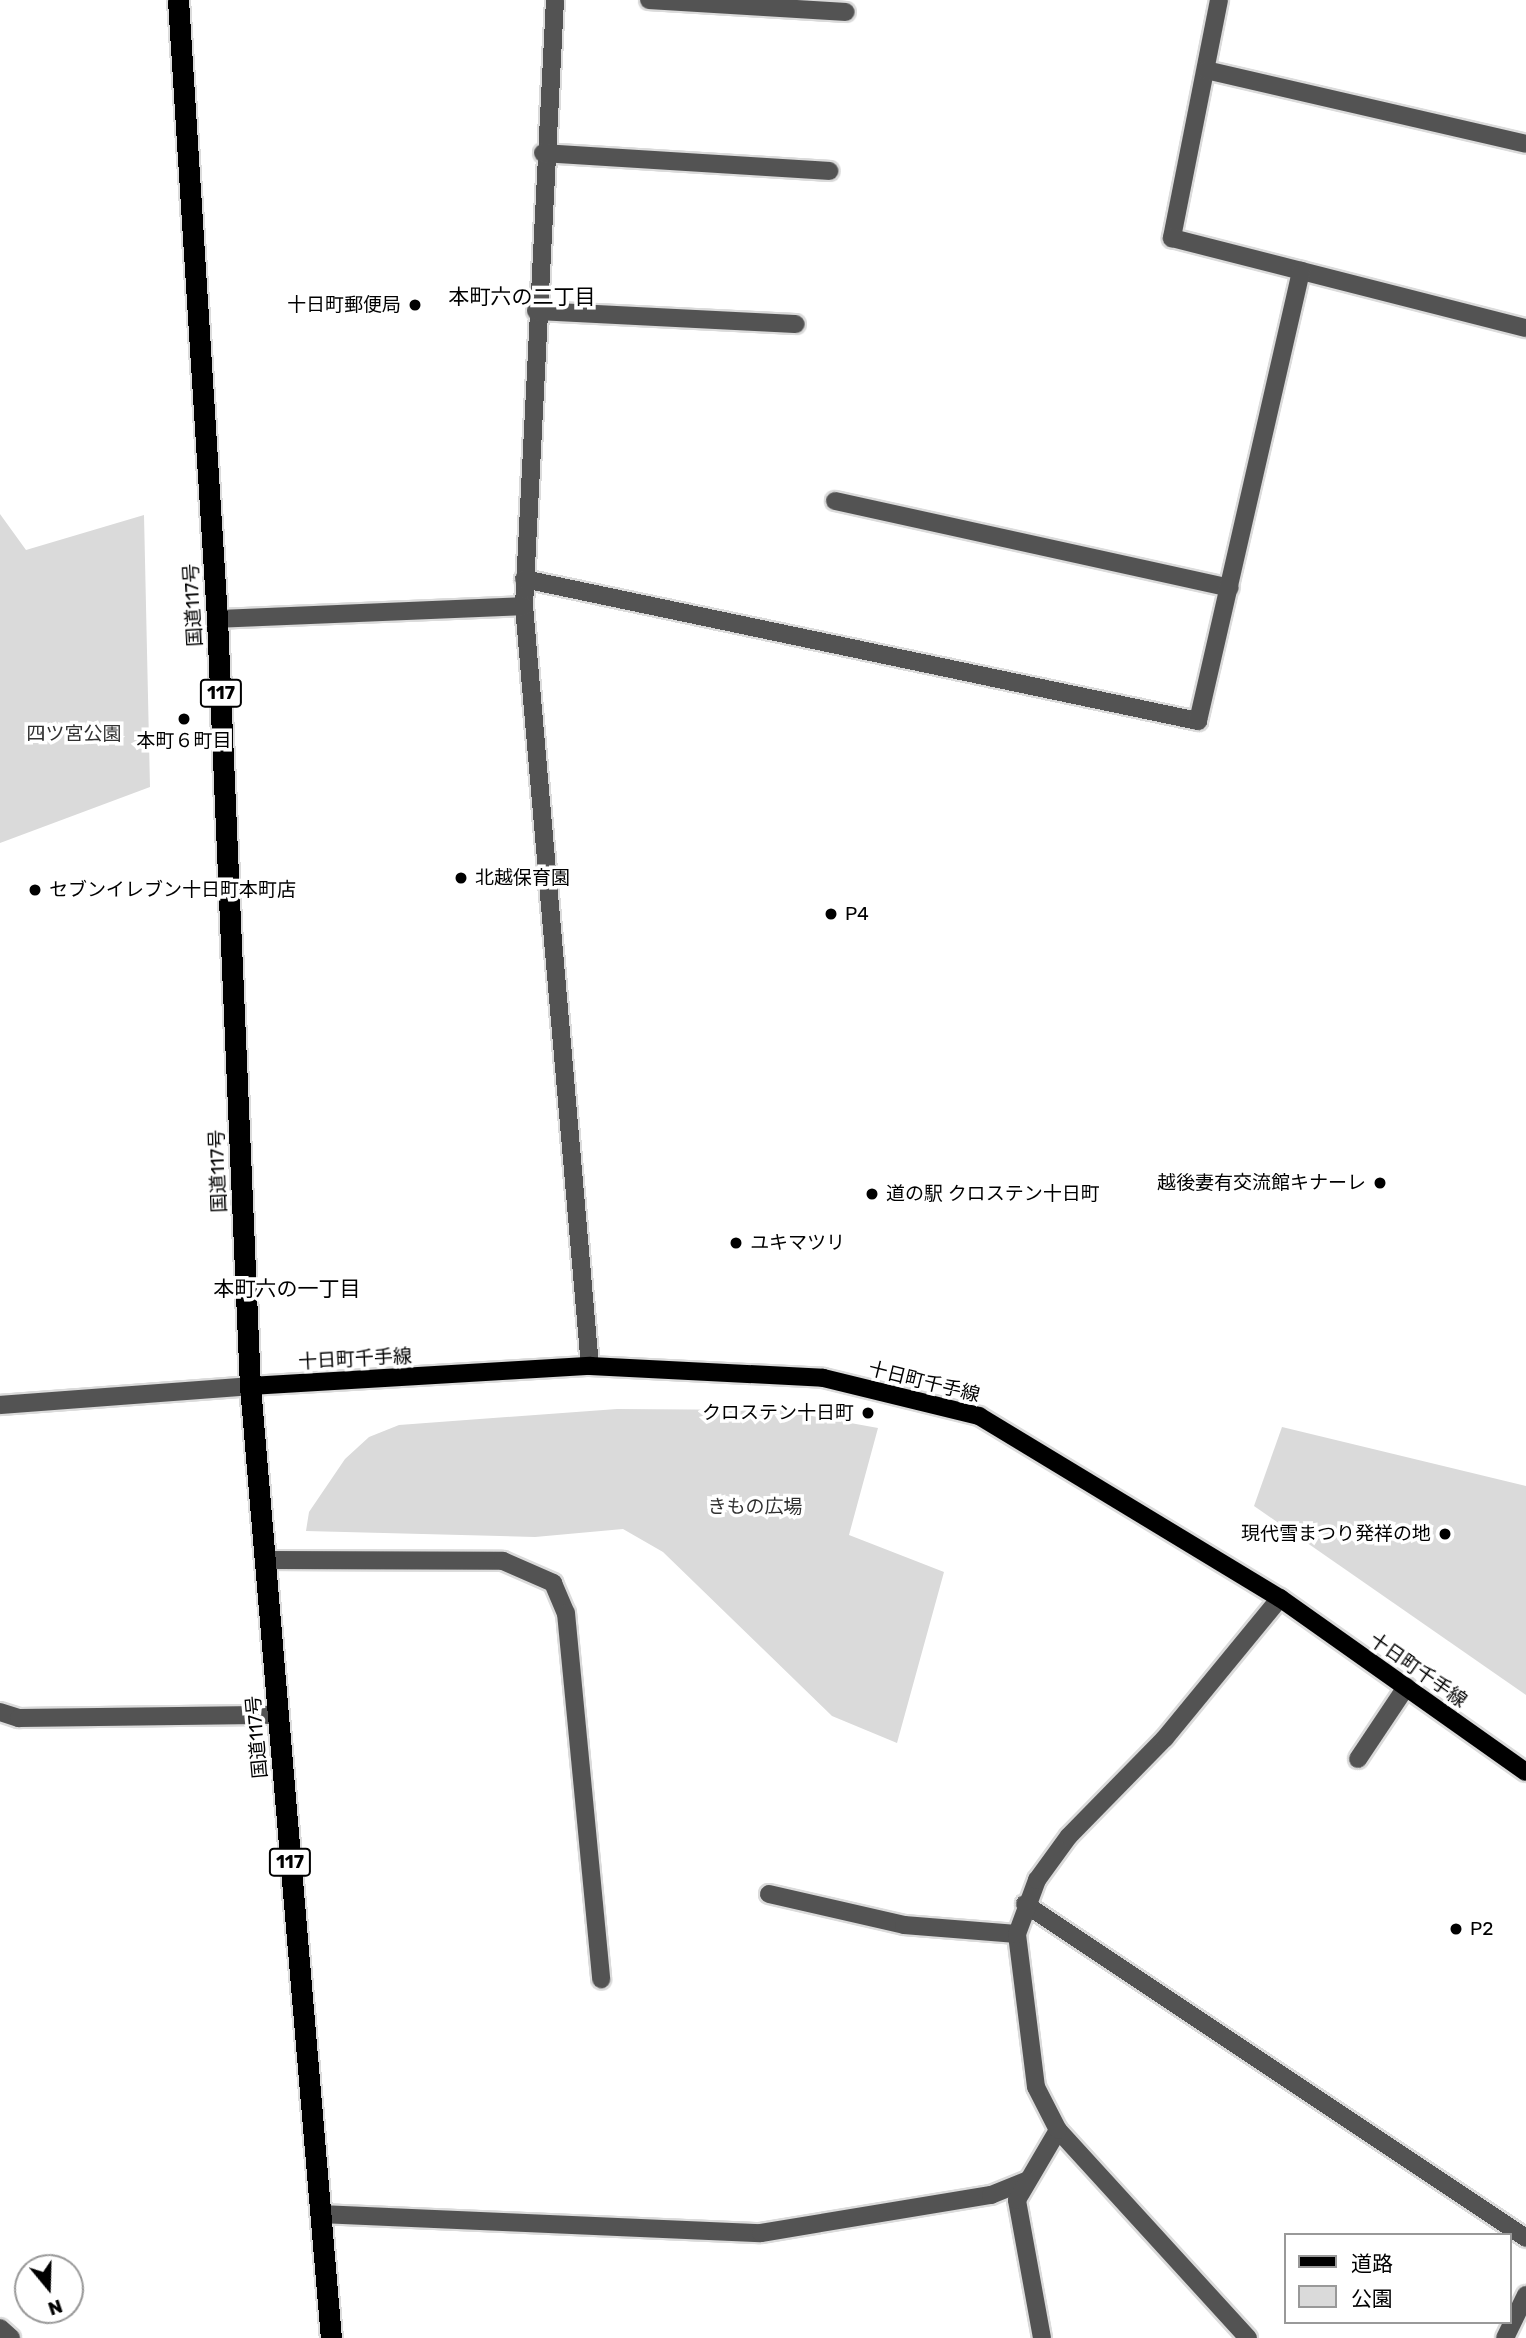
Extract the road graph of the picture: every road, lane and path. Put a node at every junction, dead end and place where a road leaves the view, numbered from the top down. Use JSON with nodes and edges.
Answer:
{"nodes":[{"id":1,"x":178,"y":0,"type":"edge"},
{"id":2,"x":555,"y":0,"type":"edge"},
{"id":3,"x":649,"y":0,"type":"edge"},
{"id":4,"x":1219,"y":0,"type":"edge"},
{"id":5,"x":846,"y":12,"type":"dead end"},
{"id":6,"x":1206,"y":70,"type":"junction"},
{"id":7,"x":1526,"y":144,"type":"edge"},
{"id":8,"x":544,"y":153,"type":"junction"},
{"id":9,"x":829,"y":171,"type":"dead end"},
{"id":10,"x":1301,"y":271,"type":"junction"},
{"id":11,"x":537,"y":311,"type":"junction"},
{"id":12,"x":796,"y":324,"type":"dead end"},
{"id":13,"x":1526,"y":328,"type":"edge"},
{"id":14,"x":835,"y":501,"type":"dead end"},
{"id":15,"x":524,"y":579,"type":"junction"},
{"id":16,"x":1230,"y":588,"type":"junction"},
{"id":17,"x":524,"y":606,"type":"junction"},
{"id":18,"x":217,"y":619,"type":"junction"},
{"id":19,"x":590,"y":1366,"type":"junction"},
{"id":20,"x":250,"y":1386,"type":"junction"},
{"id":21,"x":0,"y":1405,"type":"edge"},
{"id":22,"x":265,"y":1560,"type":"junction"},
{"id":23,"x":1280,"y":1598,"type":"junction"},
{"id":24,"x":1406,"y":1687,"type":"junction"},
{"id":25,"x":0,"y":1712,"type":"edge"},
{"id":26,"x":278,"y":1715,"type":"junction"},
{"id":27,"x":1358,"y":1759,"type":"dead end"},
{"id":28,"x":1526,"y":1772,"type":"edge"},
{"id":29,"x":769,"y":1894,"type":"dead end"},
{"id":30,"x":1025,"y":1904,"type":"junction"},
{"id":31,"x":1017,"y":1934,"type":"junction"},
{"id":32,"x":601,"y":1979,"type":"dead end"},
{"id":33,"x":1058,"y":2130,"type":"junction"},
{"id":34,"x":1026,"y":2182,"type":"junction"},
{"id":35,"x":320,"y":2214,"type":"junction"},
{"id":36,"x":1526,"y":2238,"type":"edge"},
{"id":37,"x":1526,"y":2295,"type":"edge"},
{"id":38,"x":1522,"y":2316,"type":"edge"},
{"id":39,"x":0,"y":2328,"type":"edge"},
{"id":40,"x":11,"y":2338,"type":"edge"},
{"id":41,"x":331,"y":2338,"type":"edge"},
{"id":42,"x":1042,"y":2338,"type":"edge"},
{"id":43,"x":1248,"y":2338,"type":"edge"},
{"id":44,"x":1505,"y":2338,"type":"edge"}],
"edges":[{"from":1,"to":18,"type":"highway","name":"国道117号","number":"117"},
{"from":2,"to":8,"type":"street"},
{"from":3,"to":5,"type":"street"},
{"from":4,"to":6,"type":"street"},
{"from":6,"to":7,"type":"street"},
{"from":6,"to":10,"type":"street"},
{"from":8,"to":9,"type":"street"},
{"from":8,"to":11,"type":"street"},
{"from":10,"to":13,"type":"street"},
{"from":10,"to":16,"type":"street"},
{"from":11,"to":12,"type":"street"},
{"from":11,"to":15,"type":"street"},
{"from":14,"to":16,"type":"street"},
{"from":15,"to":16,"type":"street"},
{"from":15,"to":17,"type":"street"},
{"from":17,"to":18,"type":"street"},
{"from":17,"to":19,"type":"street"},
{"from":18,"to":20,"type":"highway","name":"国道117号","number":"117"},
{"from":19,"to":20,"type":"main road","name":"十日町千手線"},
{"from":19,"to":23,"type":"main road","name":"十日町千手線"},
{"from":20,"to":21,"type":"street"},
{"from":20,"to":22,"type":"highway","name":"国道117号","number":"117"},
{"from":22,"to":26,"type":"highway","name":"国道117号","number":"117"},
{"from":22,"to":32,"type":"street"},
{"from":23,"to":24,"type":"main road","name":"十日町千手線"},
{"from":23,"to":30,"type":"street"},
{"from":24,"to":27,"type":"street"},
{"from":24,"to":28,"type":"main road","name":"十日町千手線"},
{"from":25,"to":26,"type":"street"},
{"from":26,"to":35,"type":"highway","name":"国道117号","number":"117"},
{"from":29,"to":31,"type":"street"},
{"from":30,"to":31,"type":"street"},
{"from":30,"to":36,"type":"street"},
{"from":31,"to":33,"type":"street"},
{"from":33,"to":34,"type":"street"},
{"from":33,"to":43,"type":"street"},
{"from":34,"to":35,"type":"street"},
{"from":34,"to":42,"type":"street"},
{"from":35,"to":41,"type":"highway","name":"国道117号","number":"117"},
{"from":37,"to":38,"type":"street"},
{"from":38,"to":44,"type":"street"},
{"from":39,"to":40,"type":"street"}]}
